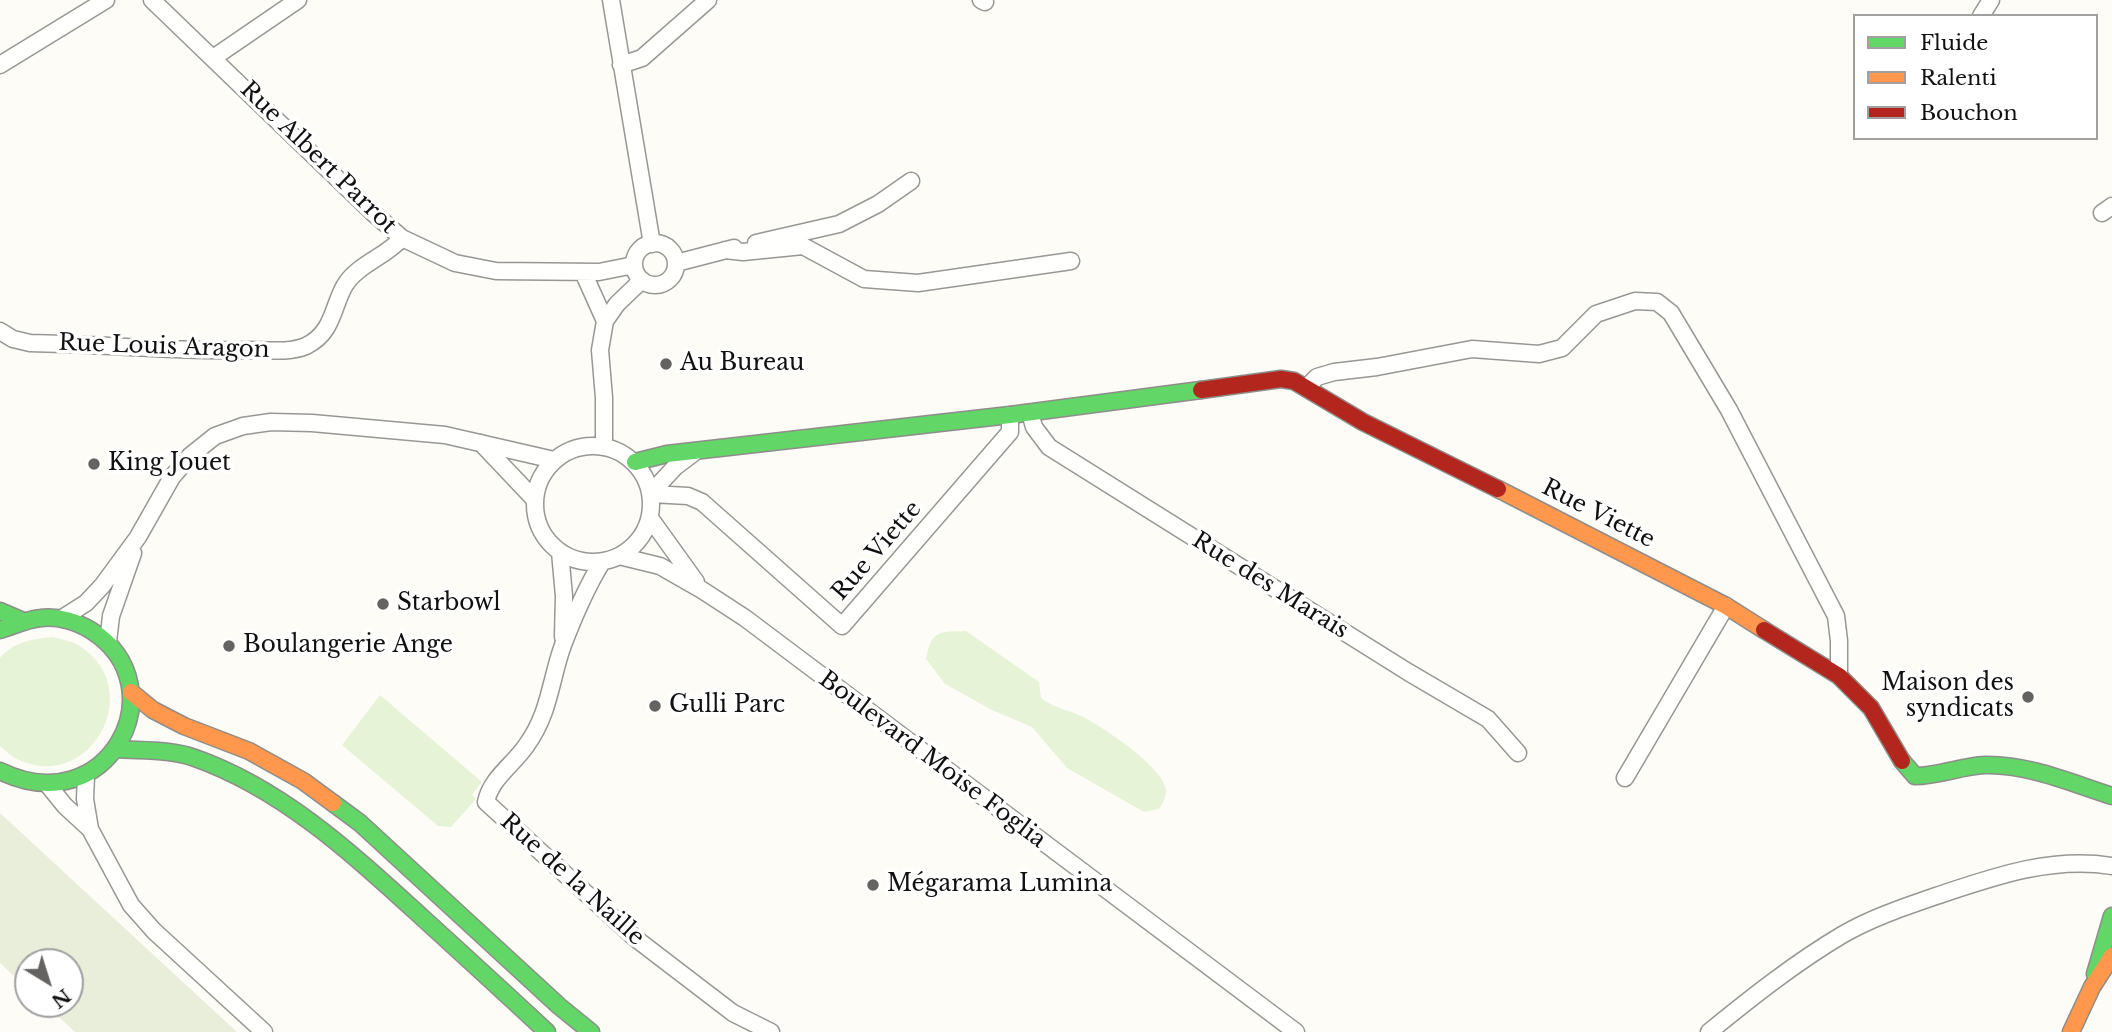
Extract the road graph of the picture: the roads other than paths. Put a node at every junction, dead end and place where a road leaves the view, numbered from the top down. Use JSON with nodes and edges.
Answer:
{"nodes":[{"id":1,"x":106,"y":0,"type":"edge"},
{"id":2,"x":152,"y":0,"type":"edge"},
{"id":3,"x":298,"y":0,"type":"edge"},
{"id":4,"x":611,"y":0,"type":"edge"},
{"id":5,"x":708,"y":0,"type":"edge"},
{"id":6,"x":213,"y":58,"type":"junction"},
{"id":7,"x":0,"y":65,"type":"edge"},
{"id":8,"x":621,"y":65,"type":"junction"},
{"id":9,"x":911,"y":181,"type":"dead end"},
{"id":10,"x":402,"y":238,"type":"junction"},
{"id":11,"x":652,"y":244,"type":"junction"},
{"id":12,"x":725,"y":250,"type":"junction"},
{"id":13,"x":1071,"y":261,"type":"dead end"},
{"id":14,"x":676,"y":263,"type":"junction"},
{"id":15,"x":634,"y":265,"type":"junction"},
{"id":16,"x":583,"y":272,"type":"junction"},
{"id":17,"x":642,"y":280,"type":"junction"},
{"id":18,"x":605,"y":321,"type":"junction"},
{"id":19,"x":0,"y":331,"type":"edge"},
{"id":20,"x":1307,"y":387,"type":"junction"},
{"id":21,"x":1030,"y":413,"type":"junction"},
{"id":22,"x":1010,"y":415,"type":"junction"},
{"id":23,"x":481,"y":443,"type":"junction"},
{"id":24,"x":604,"y":446,"type":"junction"},
{"id":25,"x":699,"y":450,"type":"junction"},
{"id":26,"x":554,"y":460,"type":"junction"},
{"id":27,"x":635,"y":462,"type":"junction"},
{"id":28,"x":651,"y":493,"type":"junction"},
{"id":29,"x":535,"y":500,"type":"junction"},
{"id":30,"x":650,"y":518,"type":"junction"},
{"id":31,"x":138,"y":537,"type":"junction"},
{"id":32,"x":560,"y":552,"type":"junction"},
{"id":33,"x":619,"y":556,"type":"junction"},
{"id":34,"x":602,"y":562,"type":"junction"},
{"id":35,"x":702,"y":590,"type":"junction"},
{"id":36,"x":1726,"y":606,"type":"junction"},
{"id":37,"x":0,"y":611,"type":"edge"},
{"id":38,"x":64,"y":617,"type":"junction"},
{"id":39,"x":21,"y":620,"type":"junction"},
{"id":40,"x":0,"y":630,"type":"edge"},
{"id":41,"x":108,"y":642,"type":"junction"},
{"id":42,"x":562,"y":646,"type":"junction"},
{"id":43,"x":1839,"y":676,"type":"junction"},
{"id":44,"x":131,"y":692,"type":"junction"},
{"id":45,"x":116,"y":749,"type":"junction"},
{"id":46,"x":1518,"y":753,"type":"dead end"},
{"id":47,"x":1,"y":773,"type":"edge"},
{"id":48,"x":86,"y":775,"type":"junction"},
{"id":49,"x":1625,"y":778,"type":"dead end"},
{"id":50,"x":48,"y":785,"type":"junction"},
{"id":51,"x":2112,"y":796,"type":"edge"},
{"id":52,"x":90,"y":830,"type":"junction"},
{"id":53,"x":2112,"y":866,"type":"edge"},
{"id":54,"x":2112,"y":916,"type":"edge"},
{"id":55,"x":2112,"y":956,"type":"edge"},
{"id":56,"x":2092,"y":987,"type":"junction"},
{"id":57,"x":264,"y":1032,"type":"edge"},
{"id":58,"x":547,"y":1032,"type":"edge"},
{"id":59,"x":591,"y":1032,"type":"edge"},
{"id":60,"x":771,"y":1032,"type":"edge"},
{"id":61,"x":1296,"y":1032,"type":"edge"},
{"id":62,"x":1709,"y":1032,"type":"edge"},
{"id":63,"x":2071,"y":1032,"type":"edge"}],
"edges":[{"from":1,"to":7,"type":"street"},
{"from":2,"to":6,"type":"street","name":"Rue Albert Parrot"},
{"from":3,"to":6,"type":"street"},
{"from":4,"to":8,"type":"street"},
{"from":5,"to":8,"type":"street"},
{"from":6,"to":10,"type":"street","name":"Rue Albert Parrot"},
{"from":8,"to":11,"type":"street"},
{"from":9,"to":12,"type":"street"},
{"from":10,"to":16,"type":"street","name":"Rue Albert Parrot"},
{"from":10,"to":19,"type":"street","name":"Rue Louis Aragon"},
{"from":11,"to":14,"type":"street"},
{"from":11,"to":15,"type":"street"},
{"from":12,"to":13,"type":"street"},
{"from":12,"to":14,"type":"street"},
{"from":14,"to":17,"type":"street"},
{"from":15,"to":16,"type":"street","name":"Rue Albert Parrot"},
{"from":15,"to":17,"type":"street"},
{"from":16,"to":18,"type":"street"},
{"from":17,"to":18,"type":"street"},
{"from":18,"to":24,"type":"street"},
{"from":20,"to":21,"type":"street","name":"Rue Viette"},
{"from":20,"to":36,"type":"street","name":"Rue Viette"},
{"from":20,"to":43,"type":"street"},
{"from":21,"to":22,"type":"street","name":"Rue Viette"},
{"from":21,"to":46,"type":"street","name":"Rue des Marais"},
{"from":22,"to":25,"type":"street","name":"Rue Viette"},
{"from":22,"to":28,"type":"street","name":"Rue Viette"},
{"from":23,"to":26,"type":"street"},
{"from":23,"to":29,"type":"street"},
{"from":23,"to":31,"type":"street"},
{"from":24,"to":26,"type":"street"},
{"from":24,"to":27,"type":"street"},
{"from":25,"to":27,"type":"street","name":"Rue Viette"},
{"from":25,"to":28,"type":"street"},
{"from":26,"to":29,"type":"street"},
{"from":27,"to":28,"type":"street"},
{"from":28,"to":30,"type":"street"},
{"from":29,"to":32,"type":"street"},
{"from":30,"to":33,"type":"street"},
{"from":30,"to":35,"type":"street","name":"Boulevard Moise Foglia"},
{"from":31,"to":38,"type":"street"},
{"from":31,"to":41,"type":"street"},
{"from":32,"to":34,"type":"street"},
{"from":32,"to":42,"type":"street"},
{"from":33,"to":34,"type":"street"},
{"from":33,"to":35,"type":"street","name":"Boulevard Moise Foglia"},
{"from":34,"to":42,"type":"street"},
{"from":35,"to":61,"type":"street","name":"Boulevard Moise Foglia"},
{"from":36,"to":43,"type":"street","name":"Rue Viette"},
{"from":36,"to":49,"type":"street"},
{"from":37,"to":39,"type":"street"},
{"from":38,"to":39,"type":"street"},
{"from":38,"to":41,"type":"street"},
{"from":39,"to":40,"type":"street"},
{"from":41,"to":44,"type":"street"},
{"from":42,"to":60,"type":"street","name":"Rue de la Naille"},
{"from":43,"to":51,"type":"street","name":"Rue Viette"},
{"from":44,"to":45,"type":"street"},
{"from":44,"to":59,"type":"street"},
{"from":45,"to":48,"type":"street"},
{"from":45,"to":58,"type":"street"},
{"from":47,"to":50,"type":"street"},
{"from":48,"to":50,"type":"street"},
{"from":48,"to":52,"type":"street"},
{"from":50,"to":52,"type":"street"},
{"from":52,"to":57,"type":"street"},
{"from":53,"to":62,"type":"street"},
{"from":54,"to":56,"type":"street"},
{"from":55,"to":56,"type":"street"},
{"from":56,"to":63,"type":"street"}]}
